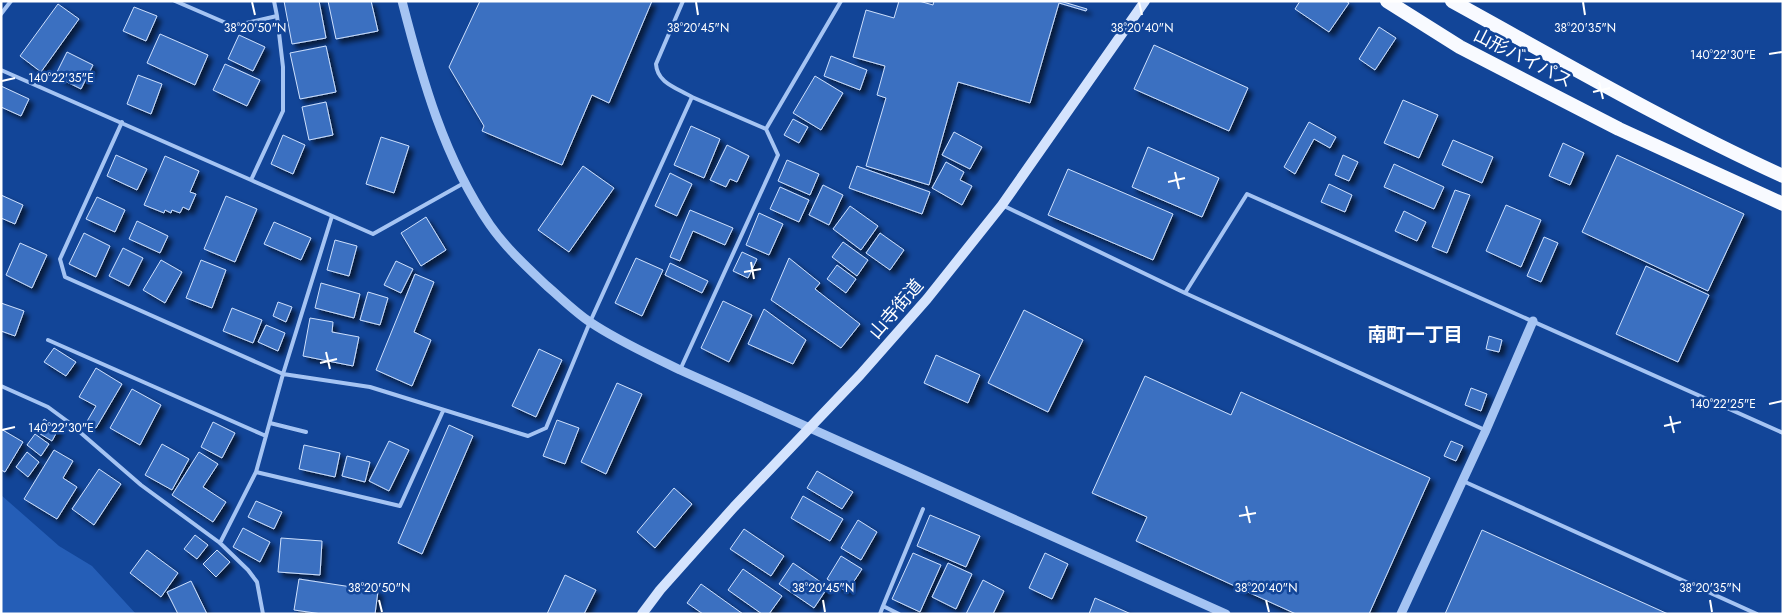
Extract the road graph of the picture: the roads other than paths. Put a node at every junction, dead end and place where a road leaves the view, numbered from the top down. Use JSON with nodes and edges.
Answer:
{"nodes":[{"id":1,"x":11,"y":1,"type":"edge"},
{"id":2,"x":175,"y":1,"type":"edge"},
{"id":3,"x":274,"y":1,"type":"edge"},
{"id":4,"x":402,"y":1,"type":"edge"},
{"id":5,"x":683,"y":1,"type":"edge"},
{"id":6,"x":841,"y":1,"type":"edge"},
{"id":7,"x":1145,"y":1,"type":"edge"},
{"id":8,"x":1387,"y":1,"type":"edge"},
{"id":9,"x":1452,"y":1,"type":"edge"},
{"id":10,"x":1,"y":14,"type":"edge"},
{"id":11,"x":277,"y":16,"type":"junction"},
{"id":12,"x":1,"y":70,"type":"edge"},
{"id":13,"x":692,"y":96,"type":"junction"},
{"id":14,"x":122,"y":122,"type":"junction"},
{"id":15,"x":766,"y":128,"type":"junction"},
{"id":16,"x":1783,"y":176,"type":"edge"},
{"id":17,"x":251,"y":180,"type":"junction"},
{"id":18,"x":464,"y":183,"type":"junction"},
{"id":19,"x":1783,"y":204,"type":"edge"},
{"id":20,"x":1002,"y":205,"type":"junction"},
{"id":21,"x":332,"y":216,"type":"junction"},
{"id":22,"x":1185,"y":293,"type":"junction"},
{"id":23,"x":1533,"y":321,"type":"junction"},
{"id":24,"x":590,"y":322,"type":"junction"},
{"id":25,"x":48,"y":340,"type":"dead end"},
{"id":26,"x":680,"y":370,"type":"junction"},
{"id":27,"x":283,"y":374,"type":"junction"},
{"id":28,"x":1,"y":386,"type":"edge"},
{"id":29,"x":444,"y":411,"type":"junction"},
{"id":30,"x":270,"y":423,"type":"junction"},
{"id":31,"x":810,"y":427,"type":"junction"},
{"id":32,"x":1486,"y":430,"type":"junction"},
{"id":33,"x":306,"y":432,"type":"dead end"},
{"id":34,"x":1783,"y":433,"type":"edge"},
{"id":35,"x":266,"y":436,"type":"junction"},
{"id":36,"x":256,"y":472,"type":"junction"},
{"id":37,"x":1463,"y":481,"type":"junction"},
{"id":38,"x":923,"y":509,"type":"dead end"},
{"id":39,"x":220,"y":543,"type":"junction"},
{"id":40,"x":883,"y":606,"type":"junction"},
{"id":41,"x":263,"y":614,"type":"edge"},
{"id":42,"x":642,"y":614,"type":"edge"},
{"id":43,"x":880,"y":614,"type":"edge"},
{"id":44,"x":899,"y":614,"type":"edge"},
{"id":45,"x":1226,"y":614,"type":"edge"},
{"id":46,"x":1401,"y":614,"type":"edge"},
{"id":47,"x":1757,"y":614,"type":"edge"}],
"edges":[{"from":1,"to":10,"type":"lane"},
{"from":2,"to":11,"type":"lane"},
{"from":3,"to":11,"type":"lane"},
{"from":4,"to":18,"type":"street"},
{"from":5,"to":13,"type":"lane"},
{"from":6,"to":15,"type":"lane"},
{"from":7,"to":20,"type":"main road","name":"山寺街道"},
{"from":8,"to":19,"type":"highway","name":"山形バイパス"},
{"from":9,"to":16,"type":"highway","name":"山形バイパス"},
{"from":11,"to":17,"type":"lane"},
{"from":12,"to":14,"type":"lane"},
{"from":13,"to":15,"type":"lane"},
{"from":13,"to":24,"type":"lane"},
{"from":14,"to":17,"type":"lane"},
{"from":14,"to":27,"type":"lane"},
{"from":15,"to":26,"type":"lane"},
{"from":17,"to":21,"type":"lane"},
{"from":18,"to":21,"type":"lane"},
{"from":18,"to":24,"type":"street"},
{"from":20,"to":22,"type":"lane"},
{"from":20,"to":31,"type":"main road","name":"山寺街道"},
{"from":21,"to":27,"type":"lane"},
{"from":22,"to":23,"type":"lane"},
{"from":22,"to":32,"type":"lane"},
{"from":23,"to":32,"type":"street"},
{"from":23,"to":34,"type":"lane"},
{"from":24,"to":26,"type":"street"},
{"from":24,"to":29,"type":"lane"},
{"from":25,"to":35,"type":"lane"},
{"from":26,"to":31,"type":"street"},
{"from":27,"to":29,"type":"lane"},
{"from":27,"to":30,"type":"lane"},
{"from":28,"to":39,"type":"lane"},
{"from":29,"to":36,"type":"lane"},
{"from":30,"to":33,"type":"lane"},
{"from":30,"to":35,"type":"lane"},
{"from":31,"to":42,"type":"main road","name":"山寺街道"},
{"from":31,"to":45,"type":"street"},
{"from":32,"to":37,"type":"street"},
{"from":35,"to":36,"type":"lane"},
{"from":36,"to":39,"type":"lane"},
{"from":37,"to":46,"type":"street"},
{"from":37,"to":47,"type":"lane"},
{"from":38,"to":40,"type":"lane"},
{"from":39,"to":41,"type":"lane"},
{"from":40,"to":43,"type":"lane"},
{"from":40,"to":44,"type":"lane"}]}
